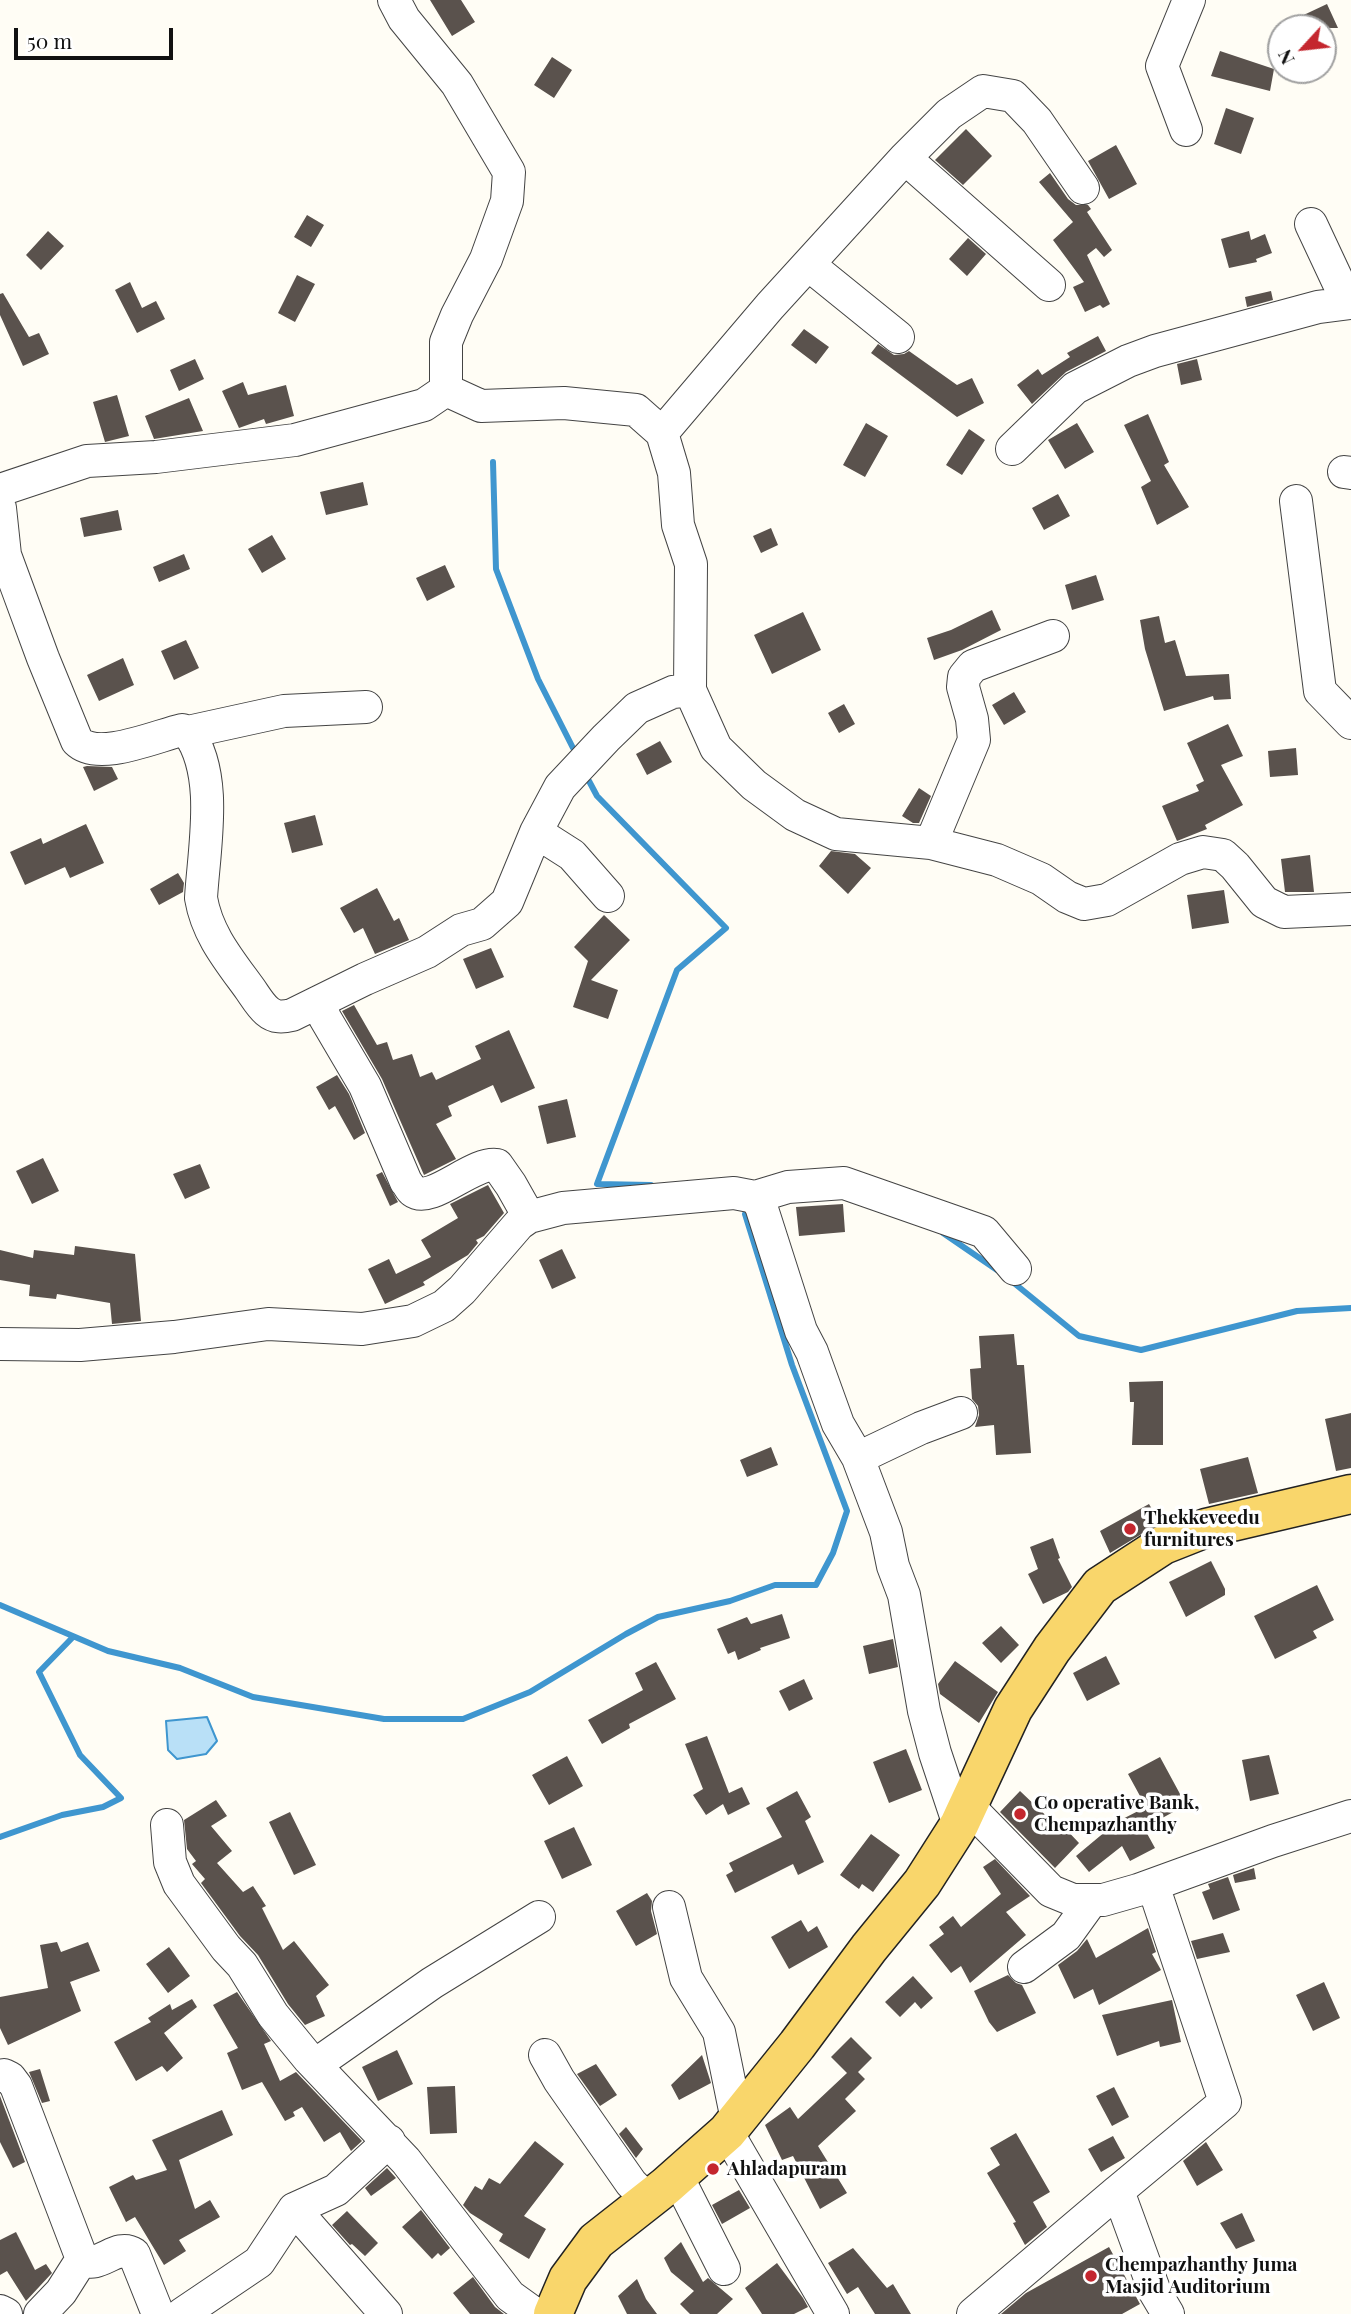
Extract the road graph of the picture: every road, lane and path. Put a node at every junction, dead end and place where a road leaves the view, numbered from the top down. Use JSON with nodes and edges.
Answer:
{"nodes":[{"id":1,"x":394,"y":0,"type":"edge"},
{"id":2,"x":1189,"y":0,"type":"edge"},
{"id":3,"x":1186,"y":130,"type":"dead end"},
{"id":4,"x":905,"y":158,"type":"junction"},
{"id":5,"x":1083,"y":188,"type":"dead end"},
{"id":6,"x":1311,"y":224,"type":"dead end"},
{"id":7,"x":809,"y":265,"type":"junction"},
{"id":8,"x":1049,"y":285,"type":"dead end"},
{"id":9,"x":1349,"y":303,"type":"edge"},
{"id":10,"x":898,"y":337,"type":"dead end"},
{"id":11,"x":446,"y":390,"type":"junction"},
{"id":12,"x":662,"y":433,"type":"junction"},
{"id":13,"x":1012,"y":449,"type":"dead end"},
{"id":14,"x":0,"y":490,"type":"edge"},
{"id":15,"x":1296,"y":501,"type":"dead end"},
{"id":16,"x":0,"y":508,"type":"edge"},
{"id":17,"x":1053,"y":636,"type":"dead end"},
{"id":18,"x":690,"y":690,"type":"junction"},
{"id":19,"x":366,"y":707,"type":"dead end"},
{"id":20,"x":1351,"y":723,"type":"edge"},
{"id":21,"x":188,"y":732,"type":"junction"},
{"id":22,"x":536,"y":832,"type":"junction"},
{"id":23,"x":931,"y":843,"type":"junction"},
{"id":24,"x":608,"y":896,"type":"dead end"},
{"id":25,"x":1351,"y":909,"type":"edge"},
{"id":26,"x":318,"y":1002,"type":"junction"},
{"id":27,"x":755,"y":1197,"type":"junction"},
{"id":28,"x":529,"y":1217,"type":"junction"},
{"id":29,"x":1015,"y":1269,"type":"dead end"},
{"id":30,"x":0,"y":1344,"type":"edge"},
{"id":31,"x":961,"y":1413,"type":"dead end"},
{"id":32,"x":858,"y":1458,"type":"junction"},
{"id":33,"x":1351,"y":1494,"type":"edge"},
{"id":34,"x":963,"y":1816,"type":"junction"},
{"id":35,"x":1351,"y":1816,"type":"edge"},
{"id":36,"x":167,"y":1825,"type":"dead end"},
{"id":37,"x":1153,"y":1885,"type":"junction"},
{"id":38,"x":1092,"y":1900,"type":"junction"},
{"id":39,"x":669,"y":1906,"type":"dead end"},
{"id":40,"x":539,"y":1917,"type":"dead end"},
{"id":41,"x":1024,"y":1967,"type":"dead end"},
{"id":42,"x":545,"y":2055,"type":"dead end"},
{"id":43,"x":315,"y":2065,"type":"junction"},
{"id":44,"x":0,"y":2076,"type":"edge"},
{"id":45,"x":732,"y":2126,"type":"junction"},
{"id":46,"x":389,"y":2141,"type":"junction"},
{"id":47,"x":677,"y":2176,"type":"junction"},
{"id":48,"x":1118,"y":2191,"type":"junction"},
{"id":49,"x":648,"y":2200,"type":"junction"},
{"id":50,"x":294,"y":2209,"type":"junction"},
{"id":51,"x":82,"y":2259,"type":"junction"},
{"id":52,"x":724,"y":2269,"type":"dead end"},
{"id":53,"x":0,"y":2311,"type":"edge"},
{"id":54,"x":6,"y":2314,"type":"edge"},
{"id":55,"x":40,"y":2314,"type":"edge"},
{"id":56,"x":158,"y":2314,"type":"edge"},
{"id":57,"x":182,"y":2314,"type":"edge"},
{"id":58,"x":386,"y":2314,"type":"edge"},
{"id":59,"x":535,"y":2314,"type":"edge"},
{"id":60,"x":553,"y":2314,"type":"edge"},
{"id":61,"x":833,"y":2314,"type":"edge"},
{"id":62,"x":973,"y":2314,"type":"edge"},
{"id":63,"x":1168,"y":2314,"type":"edge"}],
"edges":[{"from":1,"to":11,"type":"street"},
{"from":2,"to":3,"type":"street"},
{"from":4,"to":5,"type":"street"},
{"from":4,"to":7,"type":"street"},
{"from":4,"to":8,"type":"street"},
{"from":6,"to":9,"type":"street"},
{"from":7,"to":10,"type":"street"},
{"from":7,"to":12,"type":"street"},
{"from":9,"to":13,"type":"street"},
{"from":11,"to":12,"type":"street"},
{"from":11,"to":14,"type":"street"},
{"from":12,"to":18,"type":"street"},
{"from":15,"to":20,"type":"street"},
{"from":16,"to":21,"type":"street"},
{"from":17,"to":23,"type":"street"},
{"from":18,"to":22,"type":"street"},
{"from":18,"to":23,"type":"street"},
{"from":19,"to":21,"type":"street"},
{"from":21,"to":26,"type":"street"},
{"from":22,"to":24,"type":"street"},
{"from":22,"to":26,"type":"street"},
{"from":23,"to":25,"type":"street"},
{"from":26,"to":28,"type":"street"},
{"from":27,"to":28,"type":"street"},
{"from":27,"to":29,"type":"street"},
{"from":27,"to":32,"type":"street"},
{"from":28,"to":30,"type":"street"},
{"from":31,"to":32,"type":"street"},
{"from":32,"to":34,"type":"street"},
{"from":33,"to":34,"type":"main road"},
{"from":34,"to":38,"type":"street"},
{"from":34,"to":45,"type":"main road"},
{"from":35,"to":37,"type":"street"},
{"from":36,"to":43,"type":"street"},
{"from":37,"to":38,"type":"street"},
{"from":37,"to":48,"type":"street"},
{"from":38,"to":41,"type":"street"},
{"from":39,"to":45,"type":"street"},
{"from":40,"to":43,"type":"street"},
{"from":42,"to":49,"type":"street"},
{"from":43,"to":46,"type":"street"},
{"from":44,"to":51,"type":"street"},
{"from":45,"to":47,"type":"main road"},
{"from":45,"to":61,"type":"street"},
{"from":46,"to":50,"type":"street"},
{"from":46,"to":59,"type":"street"},
{"from":47,"to":49,"type":"main road"},
{"from":47,"to":52,"type":"street"},
{"from":48,"to":62,"type":"street"},
{"from":48,"to":63,"type":"street"},
{"from":49,"to":60,"type":"main road"},
{"from":50,"to":57,"type":"street"},
{"from":50,"to":58,"type":"street"},
{"from":51,"to":55,"type":"street"},
{"from":51,"to":56,"type":"street"},
{"from":53,"to":54,"type":"street"}]}
